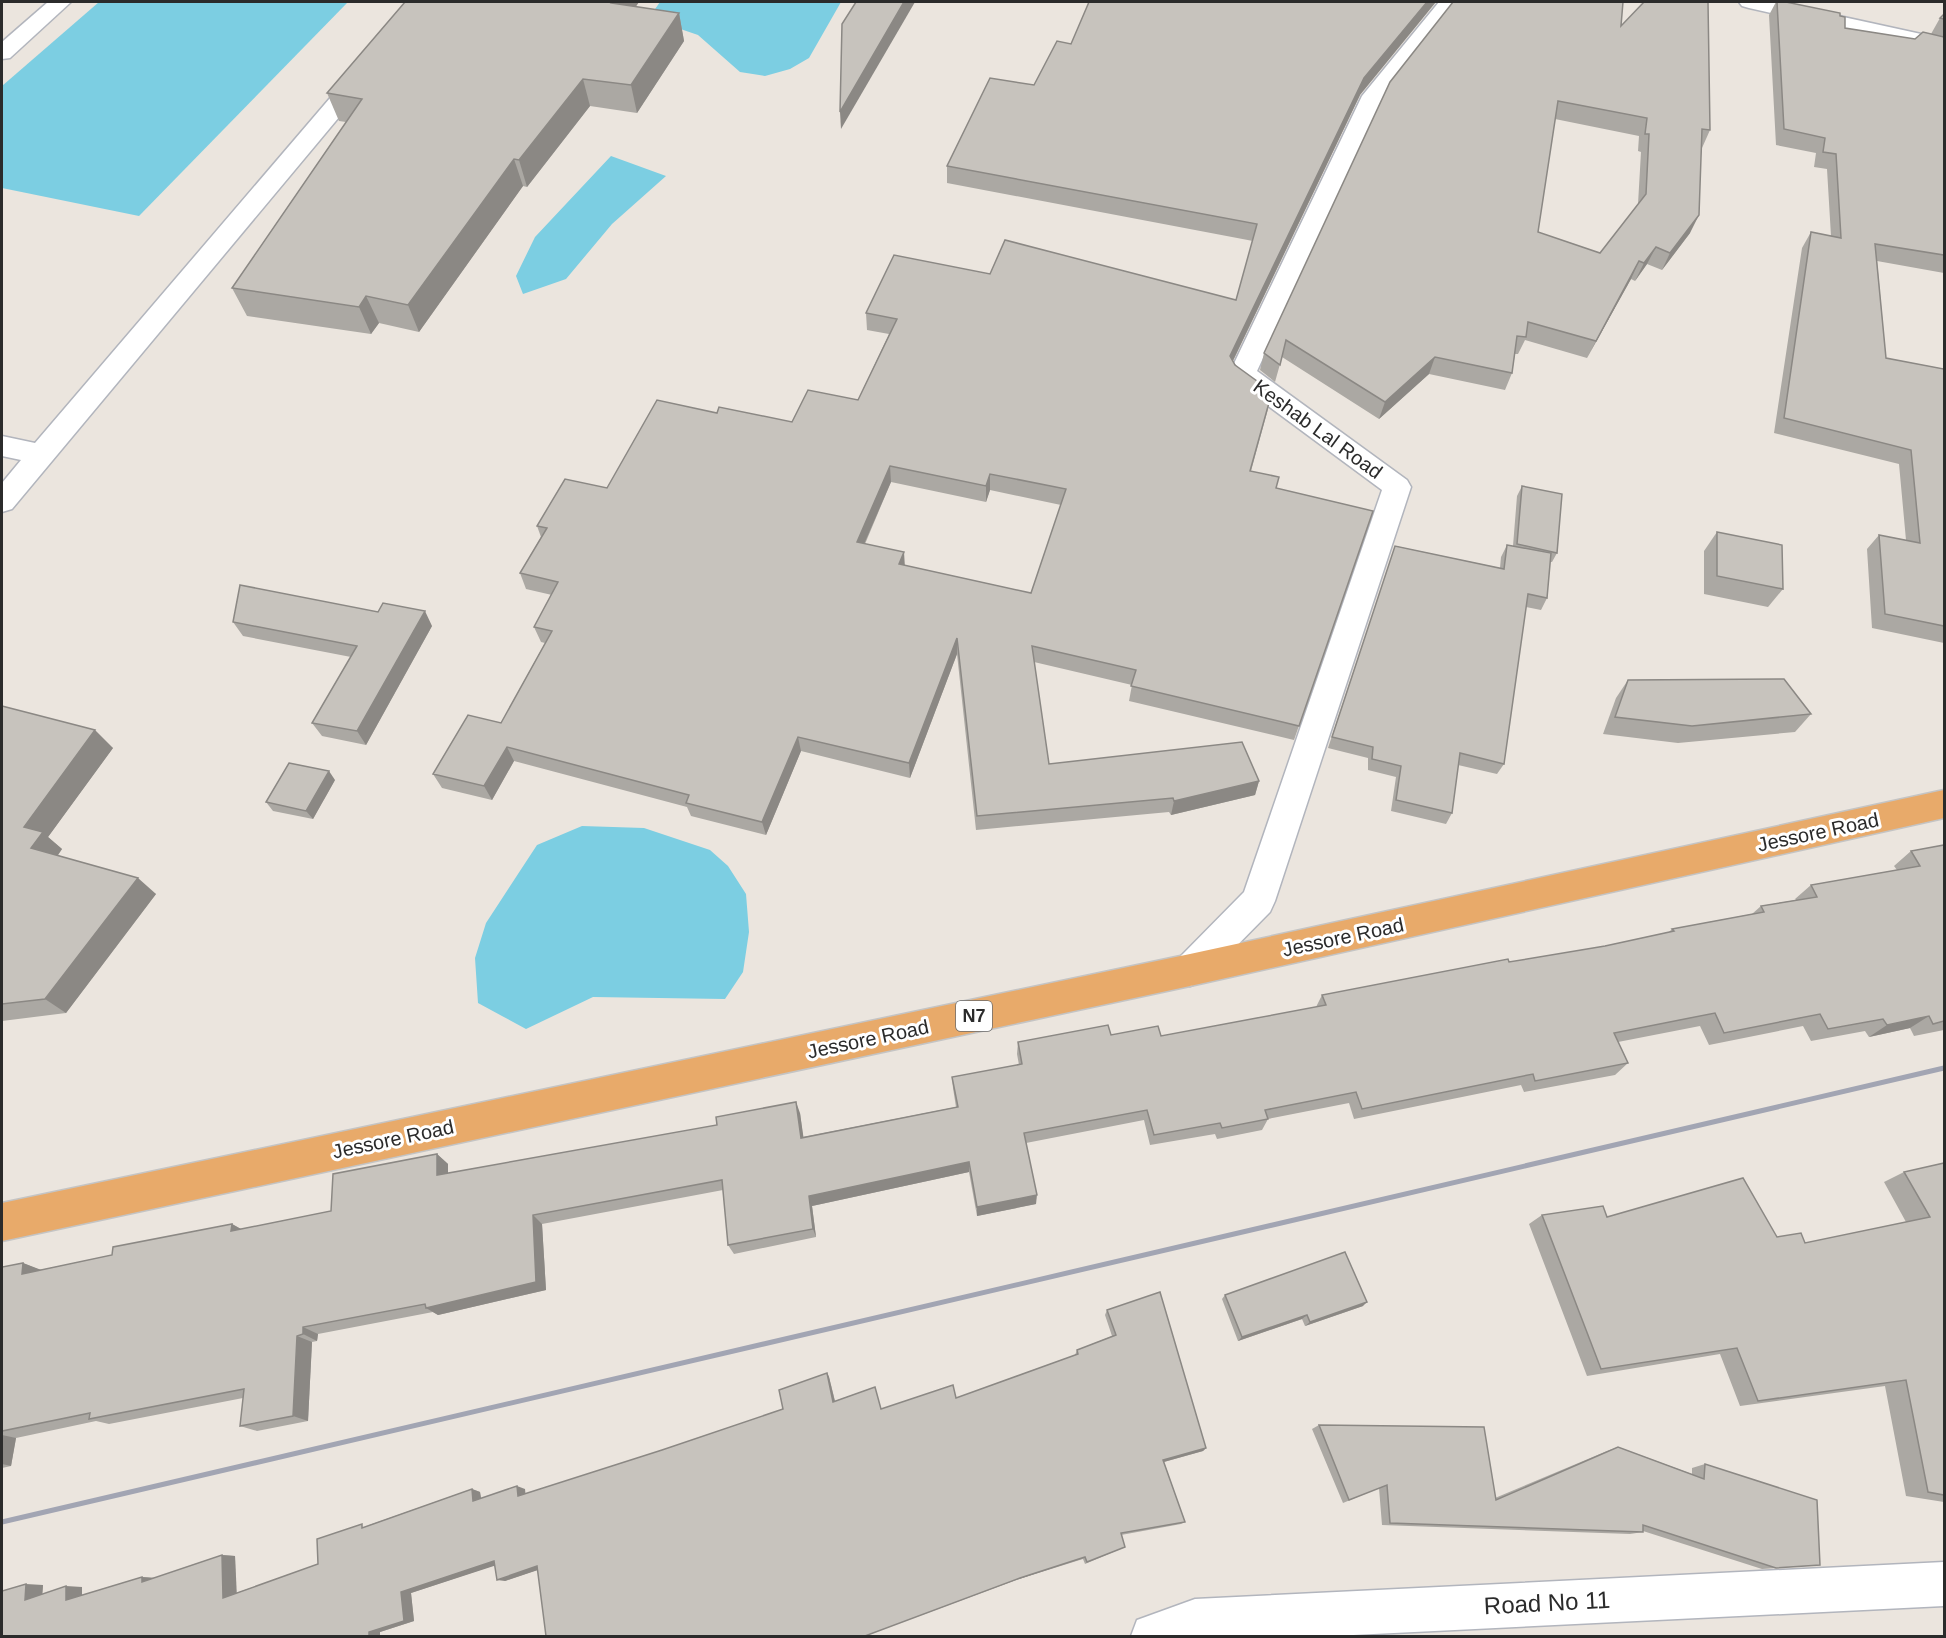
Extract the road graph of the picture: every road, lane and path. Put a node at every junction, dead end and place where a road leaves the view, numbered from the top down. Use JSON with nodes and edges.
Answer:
{"nodes":[{"id":1,"x":60,"y":2,"type":"edge"},
{"id":2,"x":1450,"y":2,"type":"edge"},
{"id":3,"x":1749,"y":2,"type":"edge"},
{"id":4,"x":1944,"y":46,"type":"edge"},
{"id":5,"x":2,"y":53,"type":"edge"},
{"id":6,"x":378,"y":56,"type":"edge"},
{"id":7,"x":2,"y":446,"type":"edge"},
{"id":8,"x":41,"y":454,"type":"junction"},
{"id":9,"x":2,"y":502,"type":"edge"},
{"id":10,"x":1944,"y":804,"type":"edge"},
{"id":11,"x":1190,"y":970,"type":"junction"},
{"id":12,"x":2,"y":1222,"type":"edge"},
{"id":13,"x":1944,"y":1584,"type":"edge"},
{"id":14,"x":1153,"y":1636,"type":"edge"}],
"edges":[{"from":1,"to":5,"type":"street"},
{"from":2,"to":11,"type":"street","name":"Keshab Lal Road"},
{"from":3,"to":4,"type":"street"},
{"from":6,"to":8,"type":"street"},
{"from":7,"to":8,"type":"street"},
{"from":8,"to":9,"type":"street"},
{"from":10,"to":11,"type":"highway","name":"Jessore Road","number":"N7"},
{"from":11,"to":12,"type":"highway","name":"Jessore Road","number":"N7"},
{"from":13,"to":14,"type":"street","name":"Road No 11"}]}
